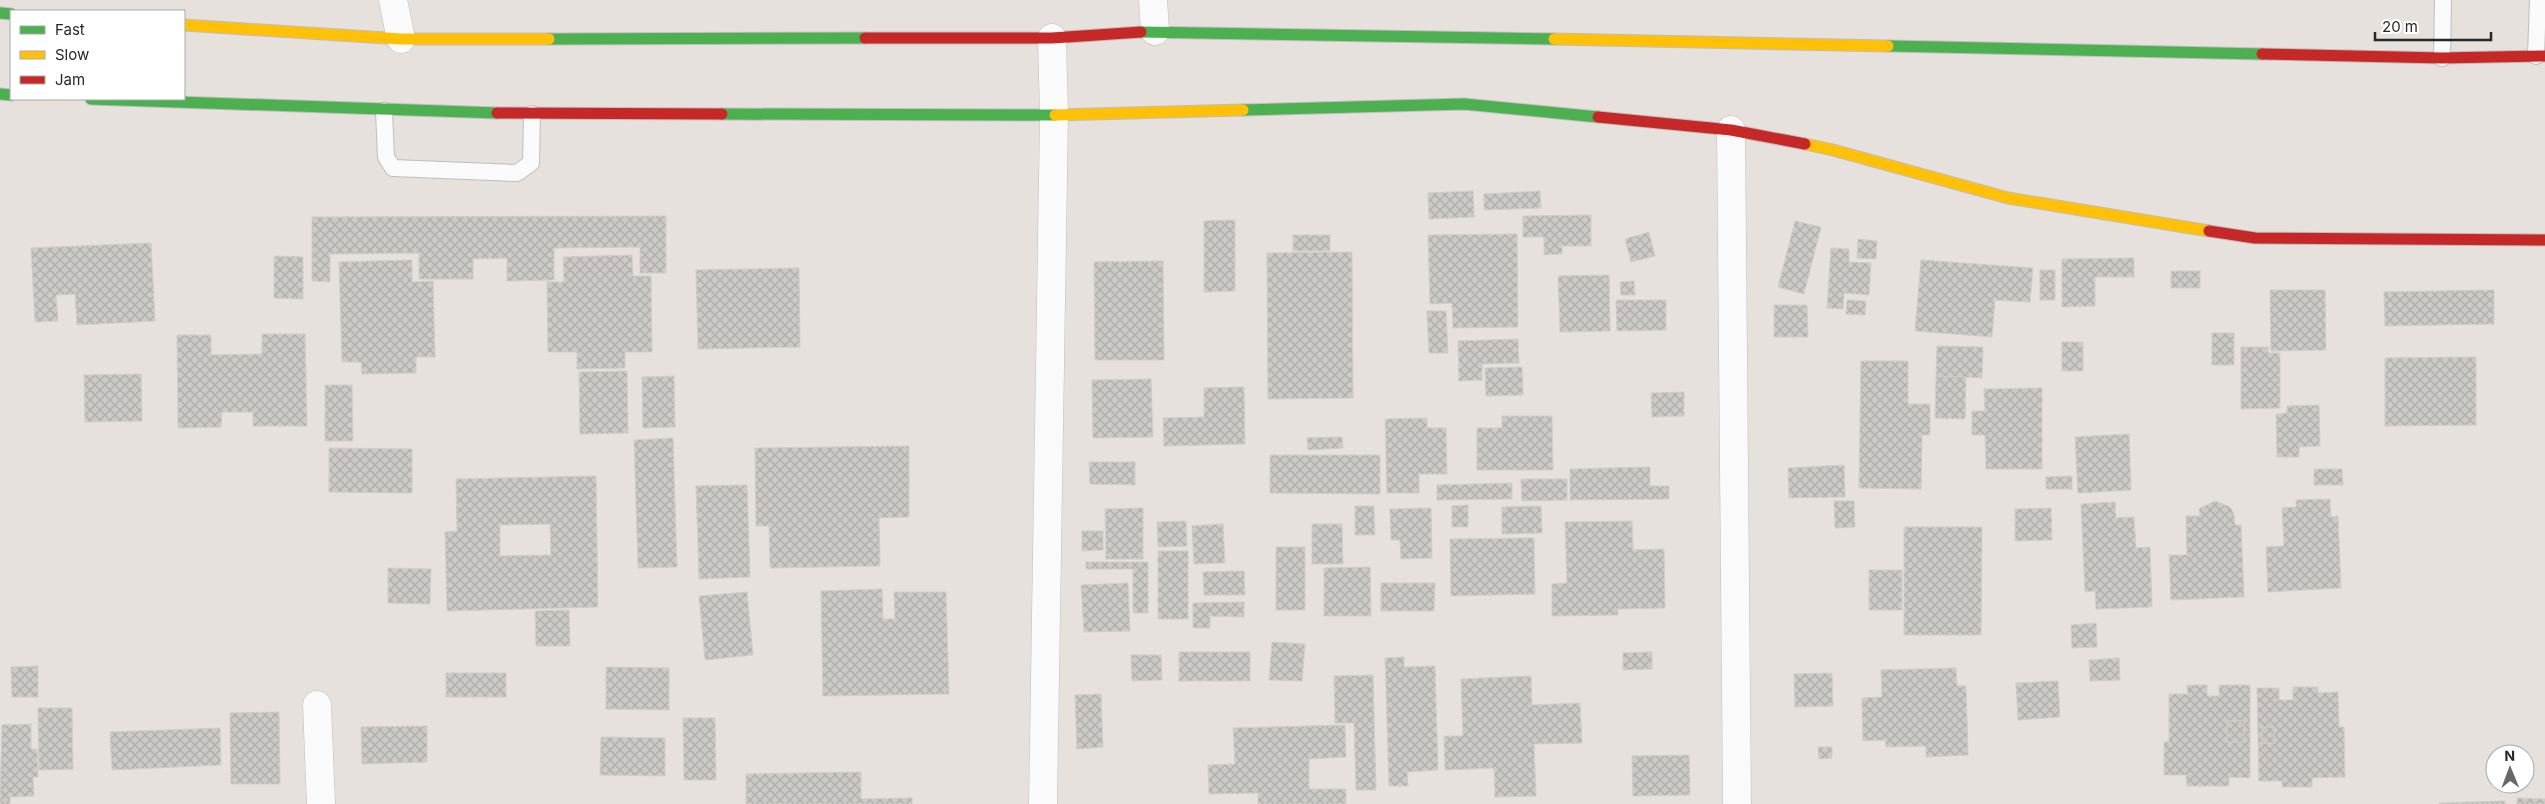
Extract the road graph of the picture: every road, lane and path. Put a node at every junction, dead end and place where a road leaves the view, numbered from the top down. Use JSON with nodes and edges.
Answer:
{"nodes":[{"id":1,"x":392,"y":0,"type":"edge"},
{"id":2,"x":1153,"y":0,"type":"edge"},
{"id":3,"x":2443,"y":0,"type":"edge"},
{"id":4,"x":2538,"y":0,"type":"edge"},
{"id":5,"x":185,"y":25,"type":"edge"},
{"id":6,"x":1155,"y":31,"type":"junction"},
{"id":7,"x":1052,"y":38,"type":"junction"},
{"id":8,"x":401,"y":39,"type":"junction"},
{"id":9,"x":2540,"y":56,"type":"edge"},
{"id":10,"x":2442,"y":58,"type":"junction"},
{"id":11,"x":115,"y":100,"type":"edge"},
{"id":12,"x":384,"y":111,"type":"junction"},
{"id":13,"x":532,"y":114,"type":"junction"},
{"id":14,"x":1054,"y":115,"type":"junction"},
{"id":15,"x":1731,"y":130,"type":"junction"},
{"id":16,"x":2545,"y":240,"type":"edge"},
{"id":17,"x":317,"y":705,"type":"dead end"},
{"id":18,"x":321,"y":804,"type":"edge"},
{"id":19,"x":1043,"y":804,"type":"edge"},
{"id":20,"x":1737,"y":804,"type":"edge"}],
"edges":[{"from":1,"to":8,"type":"street"},
{"from":2,"to":6,"type":"street"},
{"from":3,"to":10,"type":"lane"},
{"from":4,"to":9,"type":"lane"},
{"from":5,"to":8,"type":"main road"},
{"from":6,"to":7,"type":"main road"},
{"from":6,"to":10,"type":"main road"},
{"from":7,"to":8,"type":"main road"},
{"from":7,"to":14,"type":"street"},
{"from":9,"to":10,"type":"main road"},
{"from":11,"to":12,"type":"main road"},
{"from":12,"to":13,"type":"main road"},
{"from":12,"to":13,"type":"lane"},
{"from":13,"to":14,"type":"main road"},
{"from":14,"to":15,"type":"main road"},
{"from":14,"to":19,"type":"street"},
{"from":15,"to":16,"type":"main road"},
{"from":15,"to":20,"type":"street"},
{"from":17,"to":18,"type":"street"}]}
